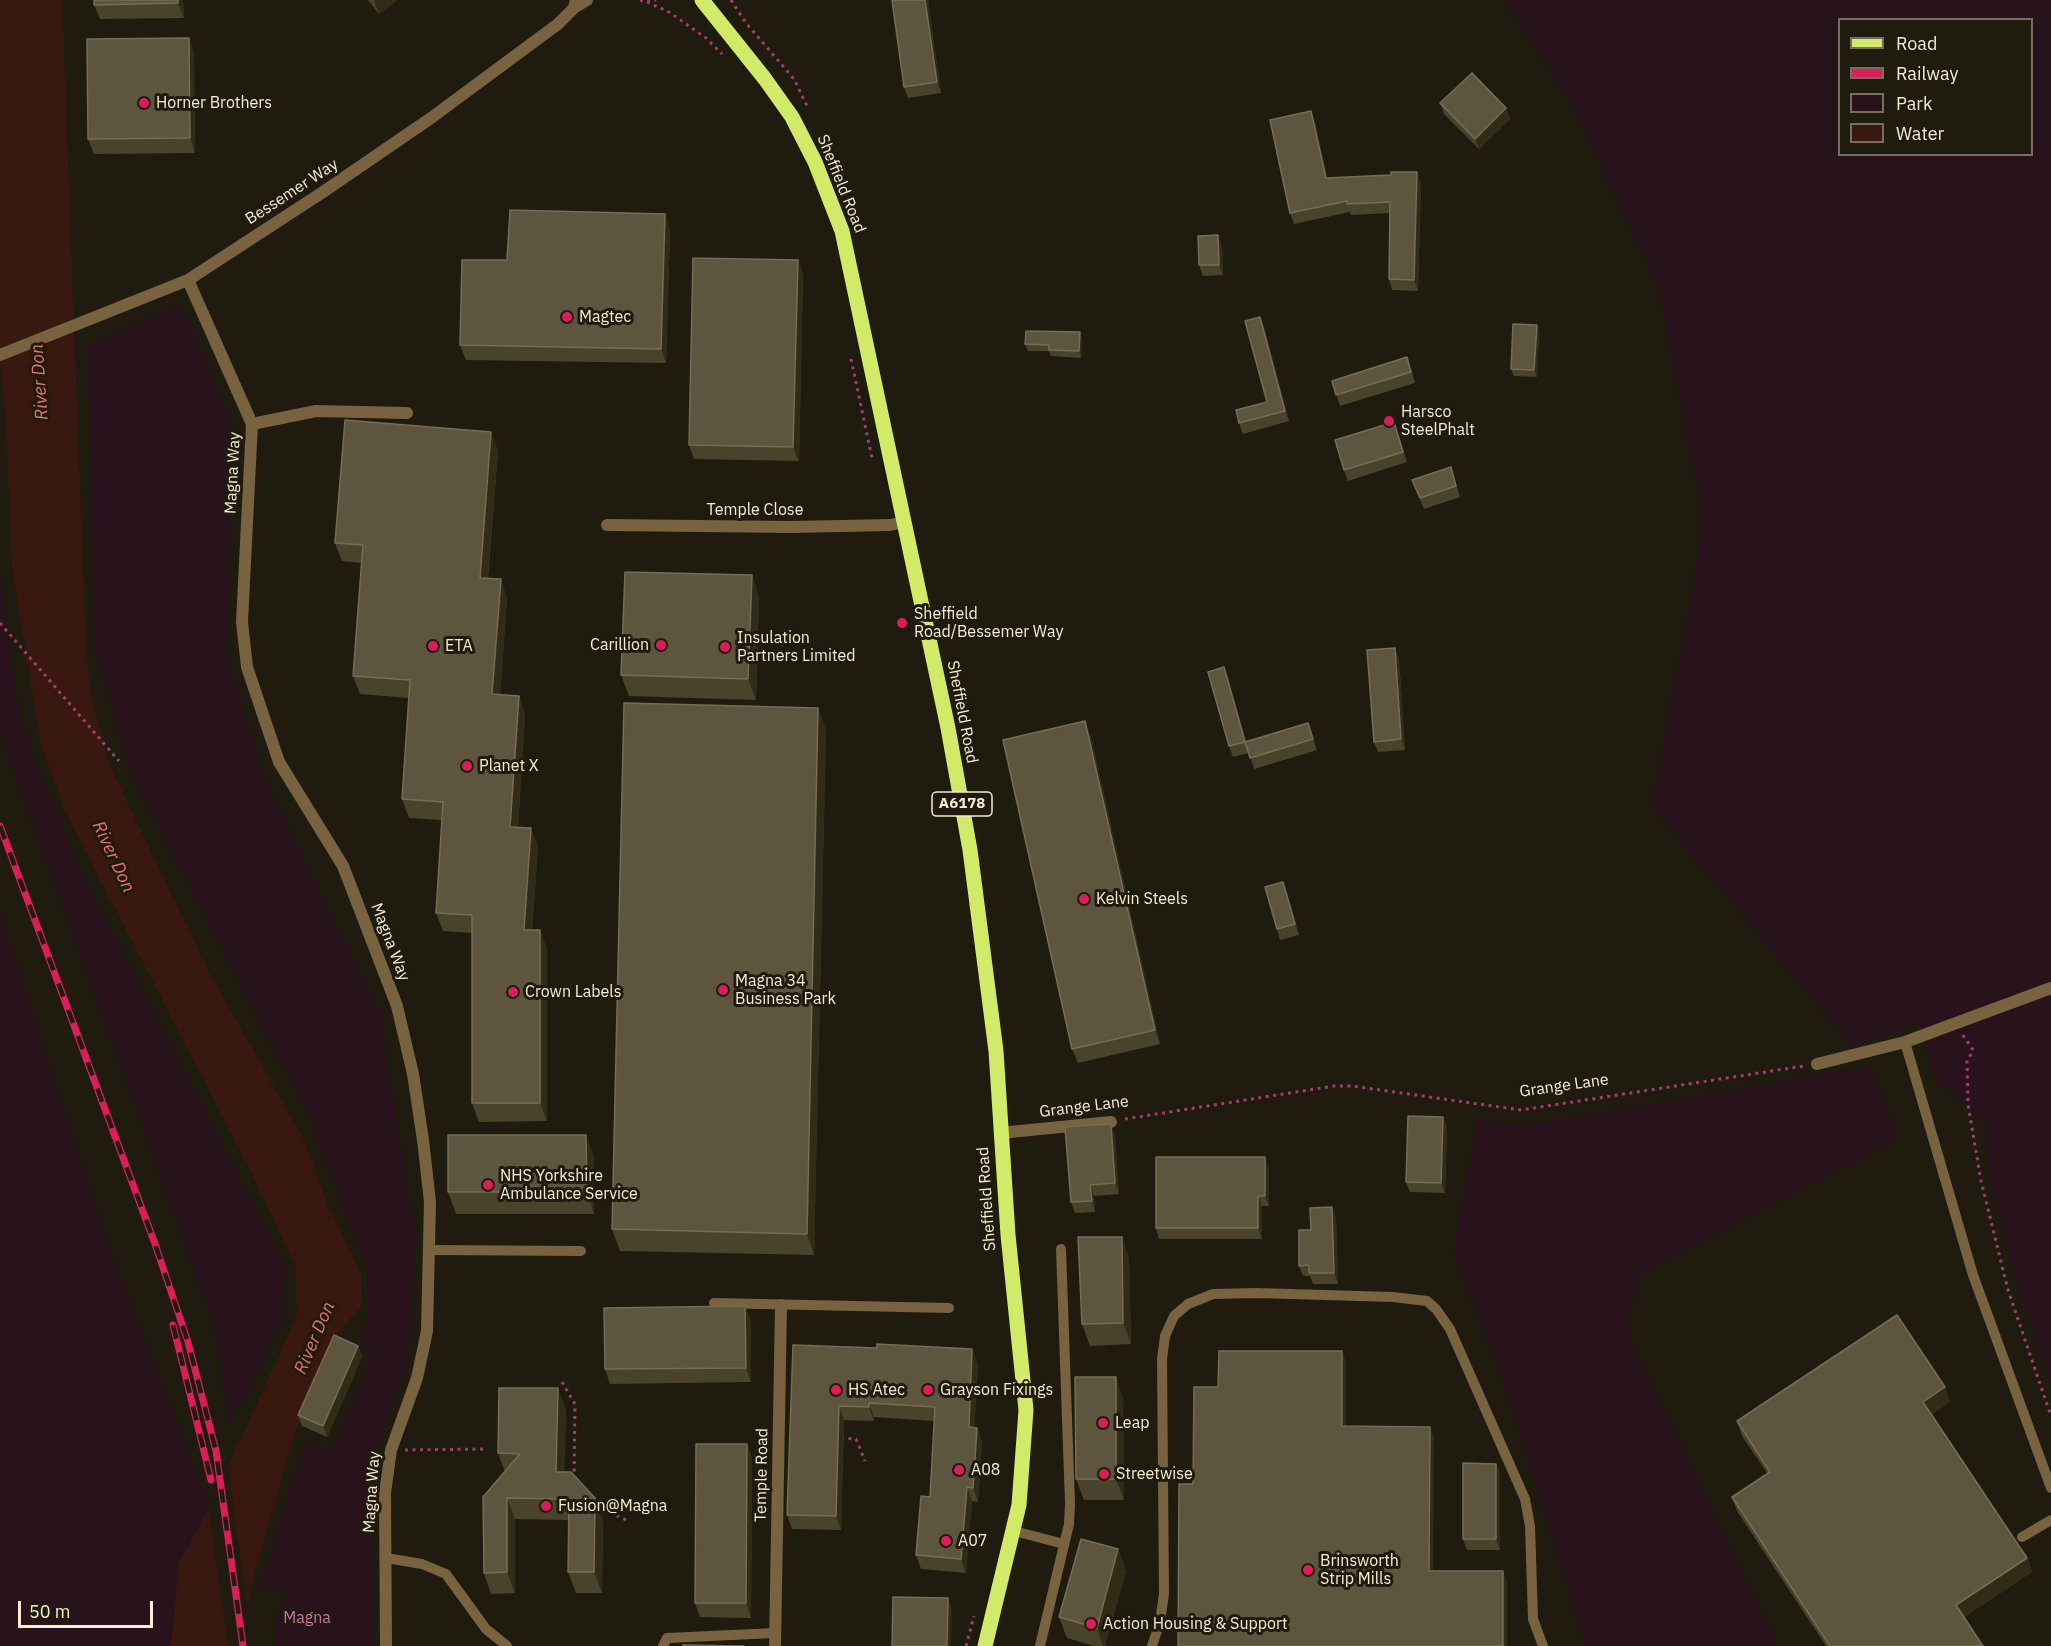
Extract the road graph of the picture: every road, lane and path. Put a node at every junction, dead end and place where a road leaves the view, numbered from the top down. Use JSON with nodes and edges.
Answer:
{"nodes":[{"id":1,"x":587,"y":0,"type":"edge"},
{"id":2,"x":640,"y":0,"type":"edge"},
{"id":3,"x":656,"y":0,"type":"edge"},
{"id":4,"x":690,"y":0,"type":"edge"},
{"id":5,"x":647,"y":2,"type":"junction"},
{"id":6,"x":704,"y":3,"type":"edge"},
{"id":7,"x":575,"y":4,"type":"edge"},
{"id":8,"x":728,"y":60,"type":"dead end"},
{"id":9,"x":188,"y":280,"type":"junction"},
{"id":10,"x":0,"y":355,"type":"edge"},
{"id":11,"x":850,"y":358,"type":"dead end"},
{"id":12,"x":407,"y":413,"type":"dead end"},
{"id":13,"x":252,"y":424,"type":"junction"},
{"id":14,"x":875,"y":466,"type":"dead end"},
{"id":15,"x":904,"y":522,"type":"junction"},
{"id":16,"x":607,"y":525,"type":"dead end"},
{"id":17,"x":0,"y":623,"type":"edge"},
{"id":18,"x":119,"y":761,"type":"dead end"},
{"id":19,"x":2051,"y":988,"type":"edge"},
{"id":20,"x":1955,"y":1023,"type":"junction"},
{"id":21,"x":1905,"y":1042,"type":"junction"},
{"id":22,"x":1818,"y":1064,"type":"joint"},
{"id":23,"x":1111,"y":1122,"type":"joint"},
{"id":24,"x":1000,"y":1133,"type":"junction"},
{"id":25,"x":1061,"y":1249,"type":"dead end"},
{"id":26,"x":430,"y":1250,"type":"junction"},
{"id":27,"x":581,"y":1251,"type":"dead end"},
{"id":28,"x":714,"y":1303,"type":"dead end"},
{"id":29,"x":781,"y":1305,"type":"junction"},
{"id":30,"x":950,"y":1308,"type":"dead end"},
{"id":31,"x":562,"y":1382,"type":"dead end"},
{"id":32,"x":2051,"y":1416,"type":"edge"},
{"id":33,"x":834,"y":1438,"type":"edge"},
{"id":34,"x":485,"y":1449,"type":"dead end"},
{"id":35,"x":391,"y":1450,"type":"junction"},
{"id":36,"x":865,"y":1461,"type":"dead end"},
{"id":37,"x":574,"y":1479,"type":"edge"},
{"id":38,"x":2051,"y":1488,"type":"edge"},
{"id":39,"x":591,"y":1495,"type":"edge"},
{"id":40,"x":2051,"y":1520,"type":"edge"},
{"id":41,"x":628,"y":1521,"type":"dead end"},
{"id":42,"x":1014,"y":1531,"type":"junction"},
{"id":43,"x":2022,"y":1537,"type":"dead end"},
{"id":44,"x":1064,"y":1544,"type":"junction"},
{"id":45,"x":386,"y":1558,"type":"junction"},
{"id":46,"x":976,"y":1608,"type":"dead end"},
{"id":47,"x":775,"y":1640,"type":"edge"},
{"id":48,"x":386,"y":1646,"type":"edge"},
{"id":49,"x":507,"y":1646,"type":"edge"},
{"id":50,"x":663,"y":1646,"type":"edge"},
{"id":51,"x":966,"y":1646,"type":"edge"},
{"id":52,"x":985,"y":1646,"type":"edge"},
{"id":53,"x":1040,"y":1646,"type":"edge"},
{"id":54,"x":1152,"y":1646,"type":"edge"},
{"id":55,"x":1543,"y":1646,"type":"edge"}],
"edges":[{"from":1,"to":7,"type":"street","name":"Bessemer Way"},
{"from":2,"to":5,"type":"path"},
{"from":3,"to":5,"type":"path"},
{"from":4,"to":6,"type":"main road","name":"Sheffield Road","number":"A6178"},
{"from":5,"to":8,"type":"path"},
{"from":6,"to":15,"type":"main road","name":"Sheffield Road","number":"A6178"},
{"from":7,"to":9,"type":"street","name":"Bessemer Way"},
{"from":9,"to":10,"type":"street","name":"Bessemer Way"},
{"from":9,"to":13,"type":"street","name":"Magna Way"},
{"from":11,"to":14,"type":"path"},
{"from":12,"to":13,"type":"street"},
{"from":13,"to":26,"type":"street","name":"Magna Way"},
{"from":15,"to":16,"type":"street","name":"Temple Close"},
{"from":15,"to":24,"type":"main road","name":"Sheffield Road","number":"A6178"},
{"from":17,"to":18,"type":"path"},
{"from":19,"to":20,"type":"street"},
{"from":20,"to":21,"type":"street"},
{"from":20,"to":32,"type":"path"},
{"from":21,"to":22,"type":"street"},
{"from":21,"to":38,"type":"lane"},
{"from":22,"to":23,"type":"path","name":"Grange Lane"},
{"from":23,"to":24,"type":"street","name":"Grange Lane"},
{"from":24,"to":42,"type":"main road","name":"Sheffield Road","number":"A6178"},
{"from":25,"to":44,"type":"lane"},
{"from":26,"to":27,"type":"lane"},
{"from":26,"to":35,"type":"street","name":"Magna Way"},
{"from":28,"to":29,"type":"lane"},
{"from":29,"to":30,"type":"lane"},
{"from":29,"to":47,"type":"street","name":"Temple Road"},
{"from":31,"to":37,"type":"path"},
{"from":33,"to":36,"type":"path"},
{"from":34,"to":35,"type":"path"},
{"from":35,"to":45,"type":"street","name":"Magna Way"},
{"from":39,"to":41,"type":"path"},
{"from":40,"to":43,"type":"lane"},
{"from":42,"to":44,"type":"lane"},
{"from":42,"to":52,"type":"main road","name":"Sheffield Road","number":"A6178"},
{"from":44,"to":53,"type":"lane"},
{"from":45,"to":48,"type":"street","name":"Magna Way"},
{"from":45,"to":49,"type":"lane"},
{"from":46,"to":51,"type":"path"},
{"from":47,"to":50,"type":"lane"},
{"from":54,"to":55,"type":"lane"}]}
